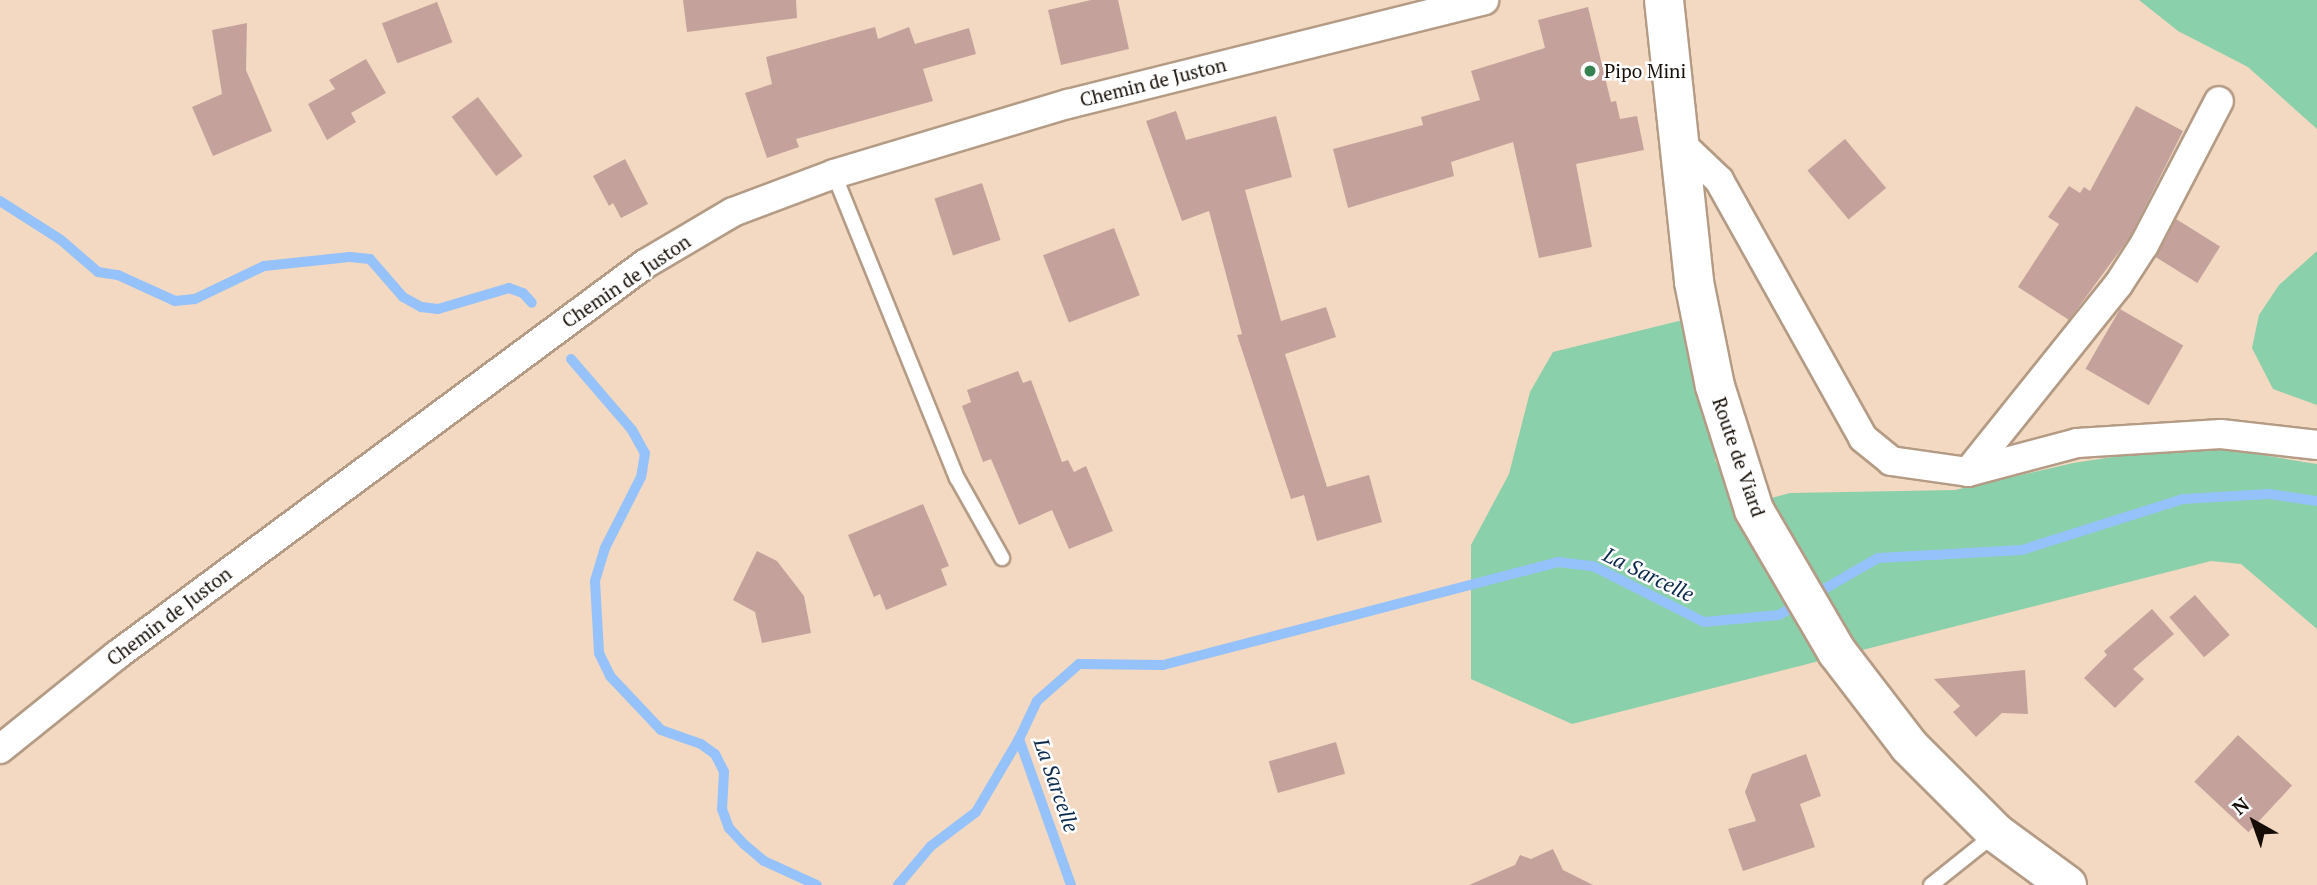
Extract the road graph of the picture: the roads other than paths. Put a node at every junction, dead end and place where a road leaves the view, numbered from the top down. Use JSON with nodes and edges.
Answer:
{"nodes":[{"id":1,"x":1484,"y":0,"type":"edge"},
{"id":2,"x":1664,"y":0,"type":"edge"},
{"id":3,"x":2219,"y":101,"type":"dead end"},
{"id":4,"x":1677,"y":140,"type":"junction"},
{"id":5,"x":834,"y":174,"type":"junction"},
{"id":6,"x":2317,"y":445,"type":"edge"},
{"id":7,"x":1968,"y":472,"type":"junction"},
{"id":8,"x":1002,"y":558,"type":"dead end"},
{"id":9,"x":0,"y":749,"type":"edge"},
{"id":10,"x":1996,"y":833,"type":"junction"},
{"id":11,"x":1931,"y":885,"type":"edge"},
{"id":12,"x":2067,"y":885,"type":"edge"}],
"edges":[{"from":1,"to":5,"type":"street","name":"Chemin de Juston"},
{"from":2,"to":4,"type":"main road","name":"Route de Viard"},
{"from":3,"to":7,"type":"street"},
{"from":4,"to":7,"type":"street"},
{"from":4,"to":10,"type":"main road","name":"Route de Viard"},
{"from":5,"to":8,"type":"lane"},
{"from":5,"to":9,"type":"street","name":"Chemin de Juston"},
{"from":6,"to":7,"type":"street"},
{"from":10,"to":11,"type":"lane"},
{"from":10,"to":12,"type":"main road","name":"Route de Viard"}]}
